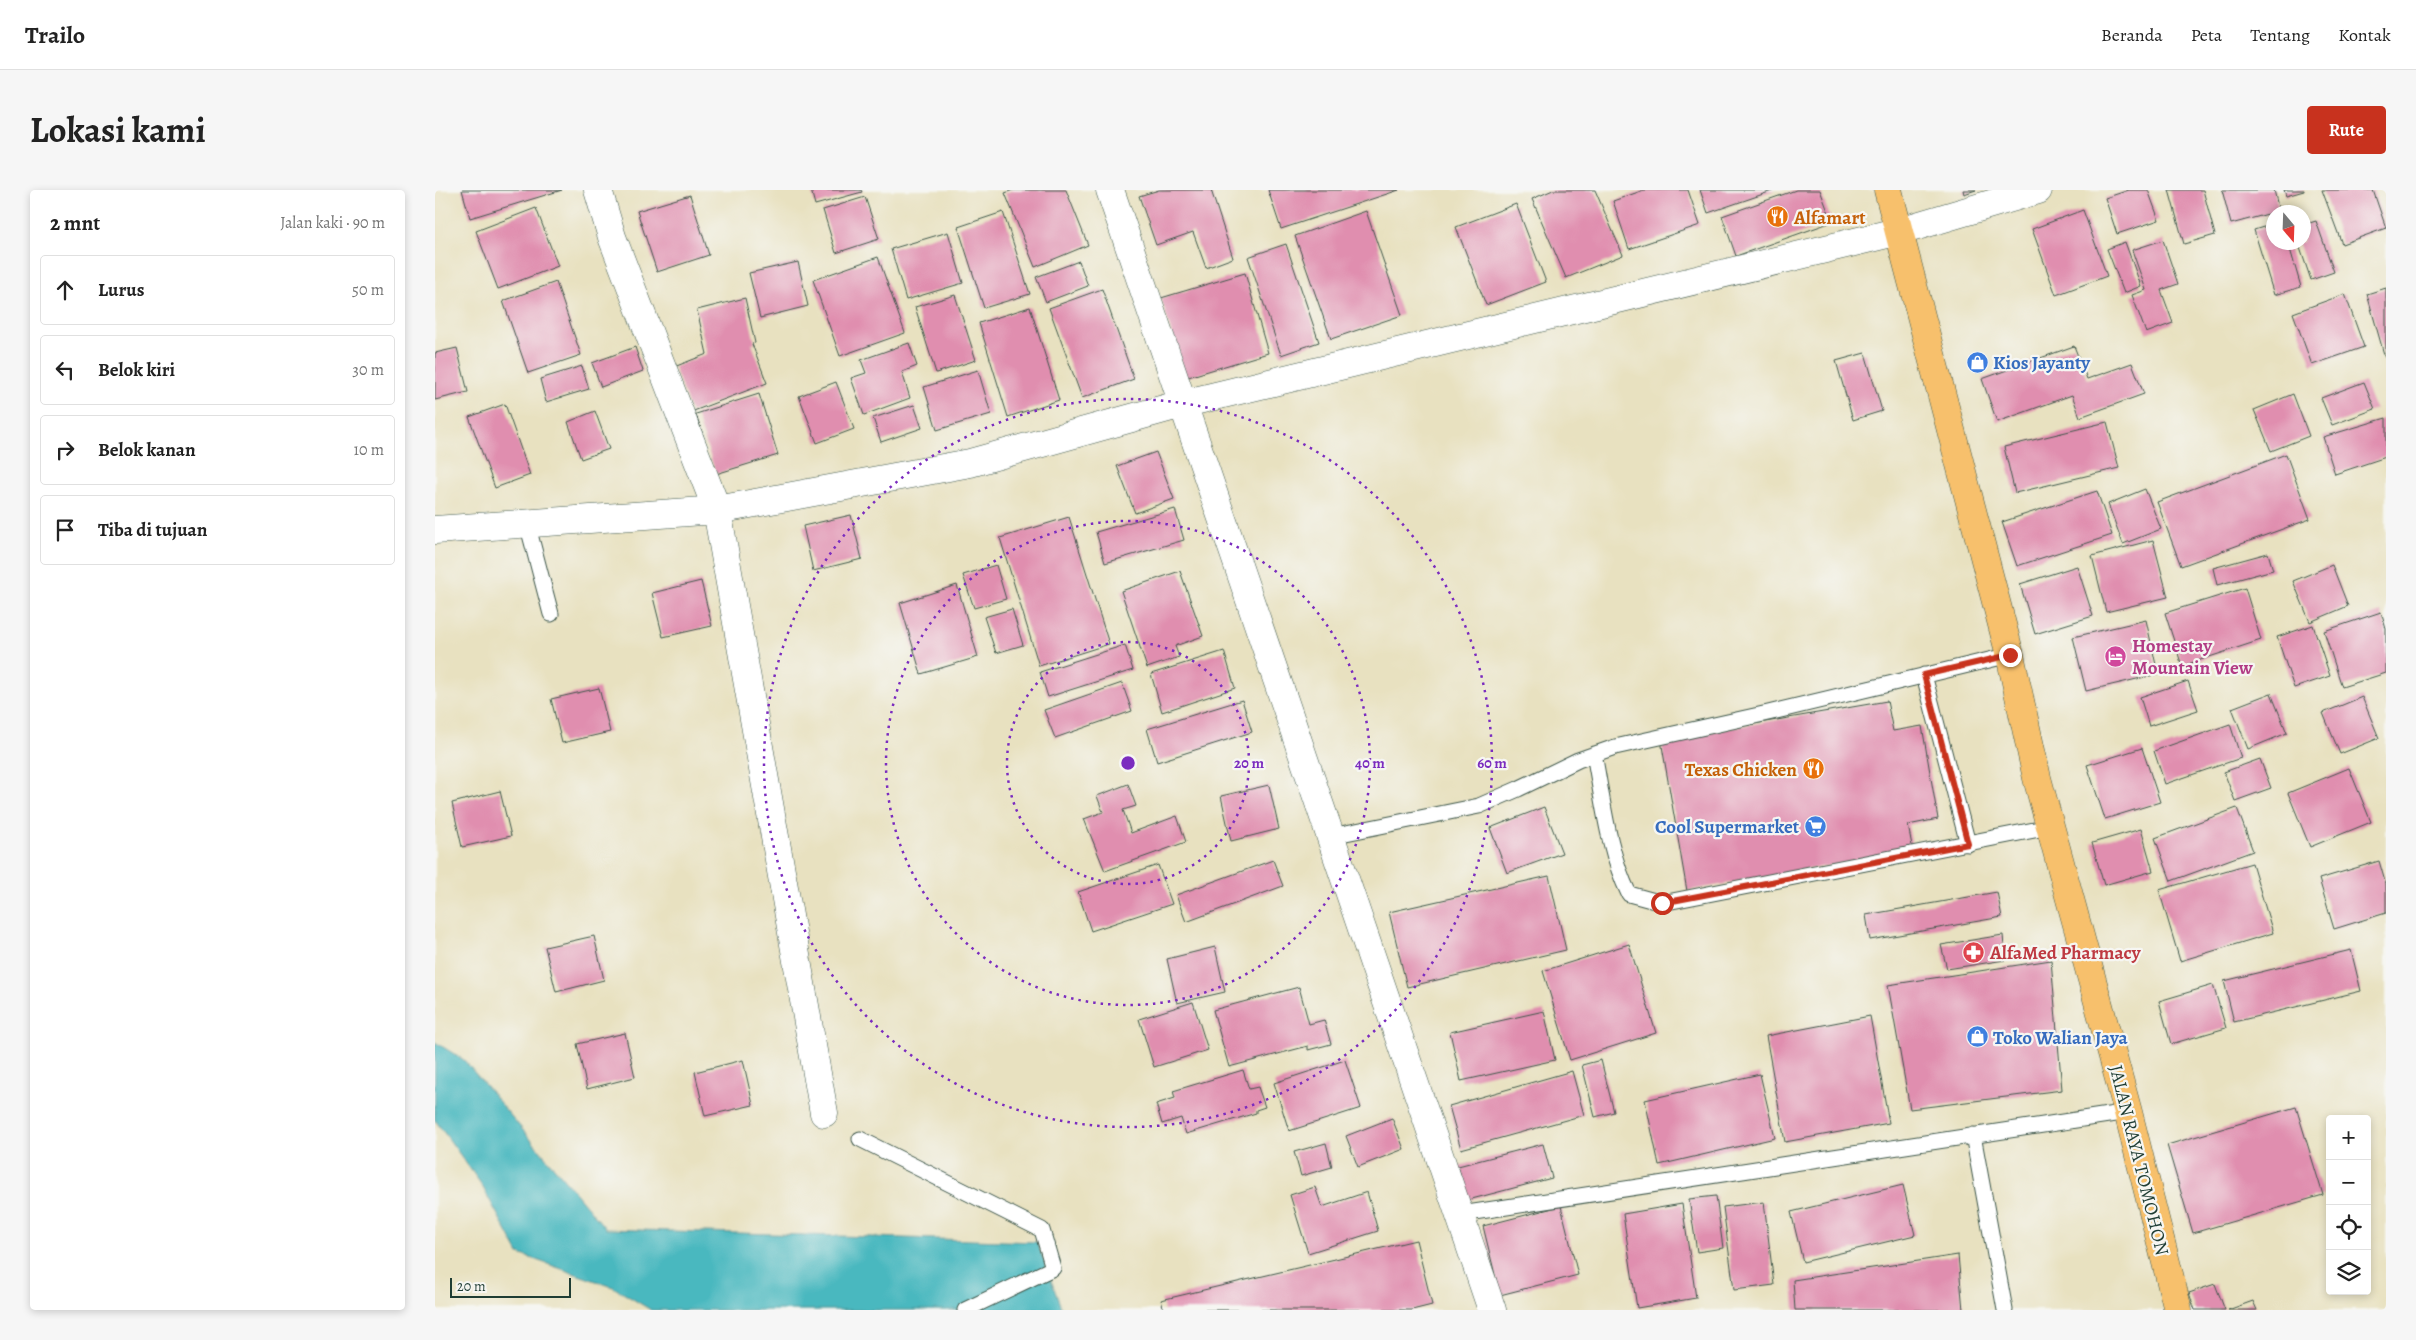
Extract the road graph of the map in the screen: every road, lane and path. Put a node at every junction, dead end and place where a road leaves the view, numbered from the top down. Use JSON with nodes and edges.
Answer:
{"nodes":[{"id":1,"x":597,"y":190,"type":"edge"},
{"id":2,"x":1110,"y":190,"type":"edge"},
{"id":3,"x":1889,"y":190,"type":"edge"},
{"id":4,"x":2038,"y":190,"type":"edge"},
{"id":5,"x":1900,"y":231,"type":"junction"},
{"id":6,"x":1182,"y":404,"type":"junction"},
{"id":7,"x":717,"y":510,"type":"junction"},
{"id":8,"x":527,"y":523,"type":"junction"},
{"id":9,"x":435,"y":530,"type":"edge"},
{"id":10,"x":551,"y":614,"type":"dead end"},
{"id":11,"x":2010,"y":655,"type":"junction"},
{"id":12,"x":1924,"y":675,"type":"junction"},
{"id":13,"x":1594,"y":754,"type":"junction"},
{"id":14,"x":2050,"y":827,"type":"junction"},
{"id":15,"x":1331,"y":836,"type":"junction"},
{"id":16,"x":1968,"y":844,"type":"junction"},
{"id":17,"x":2128,"y":1112,"type":"junction"},
{"id":18,"x":824,"y":1113,"type":"dead end"},
{"id":19,"x":1973,"y":1136,"type":"junction"},
{"id":20,"x":860,"y":1139,"type":"dead end"},
{"id":21,"x":1461,"y":1214,"type":"junction"},
{"id":22,"x":965,"y":1310,"type":"edge"},
{"id":23,"x":1492,"y":1310,"type":"edge"},
{"id":24,"x":2005,"y":1310,"type":"edge"},
{"id":25,"x":2178,"y":1310,"type":"edge"}],
"edges":[{"from":1,"to":7,"type":"street"},
{"from":2,"to":6,"type":"street"},
{"from":3,"to":5,"type":"highway","name":"JALAN RAYA TOMOHON"},
{"from":4,"to":5,"type":"street"},
{"from":5,"to":6,"type":"street"},
{"from":5,"to":11,"type":"highway","name":"JALAN RAYA TOMOHON"},
{"from":6,"to":7,"type":"street"},
{"from":6,"to":15,"type":"street"},
{"from":7,"to":8,"type":"street"},
{"from":7,"to":18,"type":"street"},
{"from":8,"to":9,"type":"street"},
{"from":8,"to":10,"type":"lane"},
{"from":11,"to":12,"type":"lane"},
{"from":11,"to":14,"type":"highway","name":"JALAN RAYA TOMOHON"},
{"from":12,"to":13,"type":"lane"},
{"from":12,"to":16,"type":"lane"},
{"from":13,"to":15,"type":"lane"},
{"from":13,"to":16,"type":"lane"},
{"from":14,"to":16,"type":"lane"},
{"from":14,"to":17,"type":"highway","name":"JALAN RAYA TOMOHON"},
{"from":15,"to":21,"type":"street"},
{"from":17,"to":19,"type":"lane"},
{"from":17,"to":25,"type":"highway","name":"JALAN RAYA TOMOHON"},
{"from":19,"to":21,"type":"lane"},
{"from":19,"to":24,"type":"lane"},
{"from":20,"to":22,"type":"lane"},
{"from":21,"to":23,"type":"street"}]}
